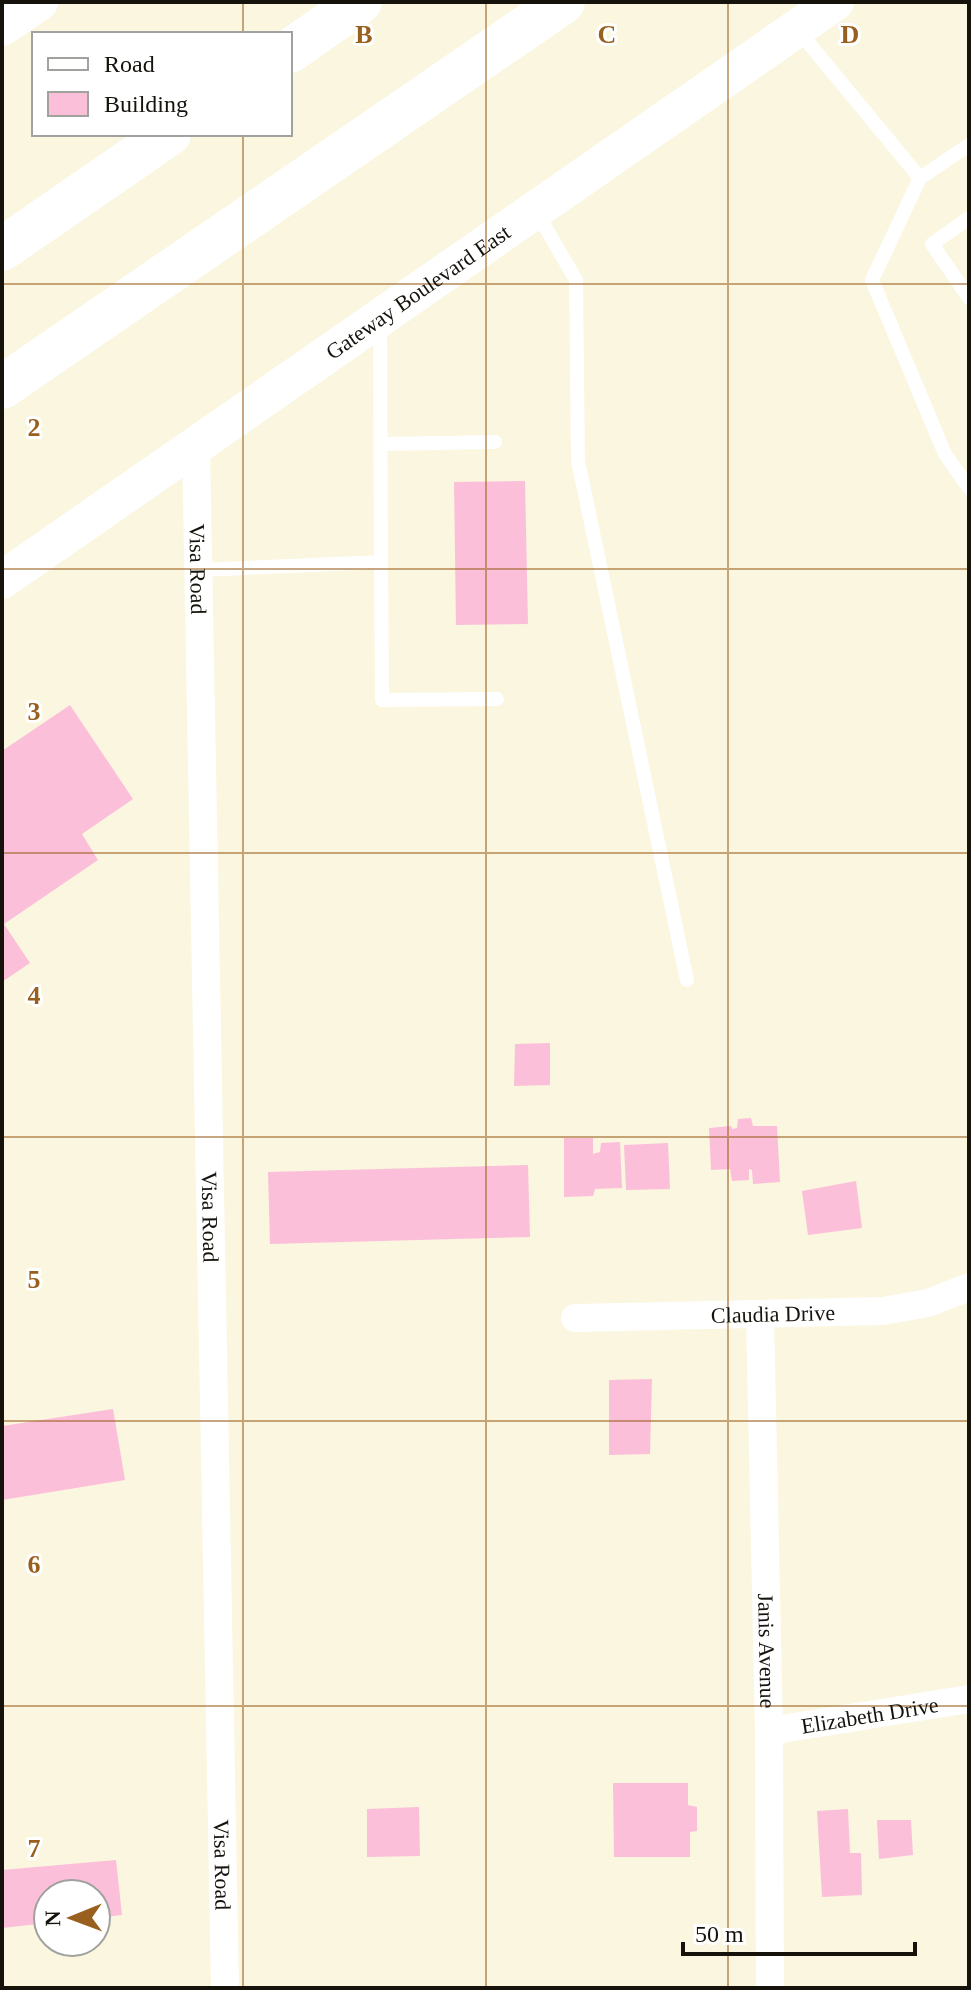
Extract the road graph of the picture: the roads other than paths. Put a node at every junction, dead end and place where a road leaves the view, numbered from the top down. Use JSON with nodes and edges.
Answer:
{"nodes":[{"id":1,"x":39,"y":2,"type":"edge"},
{"id":2,"x":360,"y":2,"type":"edge"},
{"id":3,"x":563,"y":2,"type":"edge"},
{"id":4,"x":835,"y":2,"type":"edge"},
{"id":5,"x":2,"y":27,"type":"edge"},
{"id":6,"x":796,"y":29,"type":"junction"},
{"id":7,"x":292,"y":50,"type":"edge"},
{"id":8,"x":166,"y":136,"type":"edge"},
{"id":9,"x":969,"y":145,"type":"edge"},
{"id":10,"x":920,"y":178,"type":"junction"},
{"id":11,"x":536,"y":211,"type":"junction"},
{"id":12,"x":969,"y":218,"type":"edge"},
{"id":13,"x":2,"y":249,"type":"edge"},
{"id":14,"x":969,"y":298,"type":"edge"},
{"id":15,"x":380,"y":318,"type":"junction"},
{"id":16,"x":2,"y":387,"type":"edge"},
{"id":17,"x":495,"y":442,"type":"dead end"},
{"id":18,"x":381,"y":444,"type":"junction"},
{"id":19,"x":196,"y":447,"type":"junction"},
{"id":20,"x":969,"y":488,"type":"edge"},
{"id":21,"x":381,"y":562,"type":"junction"},
{"id":22,"x":198,"y":570,"type":"junction"},
{"id":23,"x":2,"y":580,"type":"edge"},
{"id":24,"x":497,"y":699,"type":"dead end"},
{"id":25,"x":687,"y":980,"type":"dead end"},
{"id":26,"x":969,"y":1287,"type":"edge"},
{"id":27,"x":760,"y":1315,"type":"junction"},
{"id":28,"x":575,"y":1318,"type":"dead end"},
{"id":29,"x":969,"y":1699,"type":"edge"},
{"id":30,"x":769,"y":1731,"type":"junction"},
{"id":31,"x":225,"y":1988,"type":"edge"},
{"id":32,"x":770,"y":1988,"type":"edge"}],
"edges":[{"from":1,"to":5,"type":"main road"},
{"from":2,"to":7,"type":"highway"},
{"from":3,"to":16,"type":"highway"},
{"from":4,"to":6,"type":"main road","name":"Gateway Boulevard East"},
{"from":6,"to":10,"type":"lane"},
{"from":6,"to":11,"type":"main road","name":"Gateway Boulevard East"},
{"from":8,"to":13,"type":"highway"},
{"from":9,"to":10,"type":"lane"},
{"from":10,"to":20,"type":"lane"},
{"from":11,"to":15,"type":"main road","name":"Gateway Boulevard East"},
{"from":11,"to":25,"type":"lane"},
{"from":12,"to":14,"type":"lane"},
{"from":15,"to":18,"type":"lane"},
{"from":15,"to":19,"type":"main road","name":"Gateway Boulevard East"},
{"from":17,"to":18,"type":"lane"},
{"from":18,"to":21,"type":"lane"},
{"from":19,"to":22,"type":"street","name":"Visa Road"},
{"from":19,"to":23,"type":"main road","name":"Gateway Boulevard East"},
{"from":21,"to":22,"type":"lane"},
{"from":21,"to":24,"type":"lane"},
{"from":22,"to":31,"type":"street","name":"Visa Road"},
{"from":26,"to":27,"type":"street","name":"Claudia Drive"},
{"from":27,"to":28,"type":"street","name":"Claudia Drive"},
{"from":27,"to":30,"type":"street","name":"Janis Avenue"},
{"from":29,"to":30,"type":"street","name":"Elizabeth Drive"},
{"from":30,"to":32,"type":"street","name":"Janis Avenue"}]}
